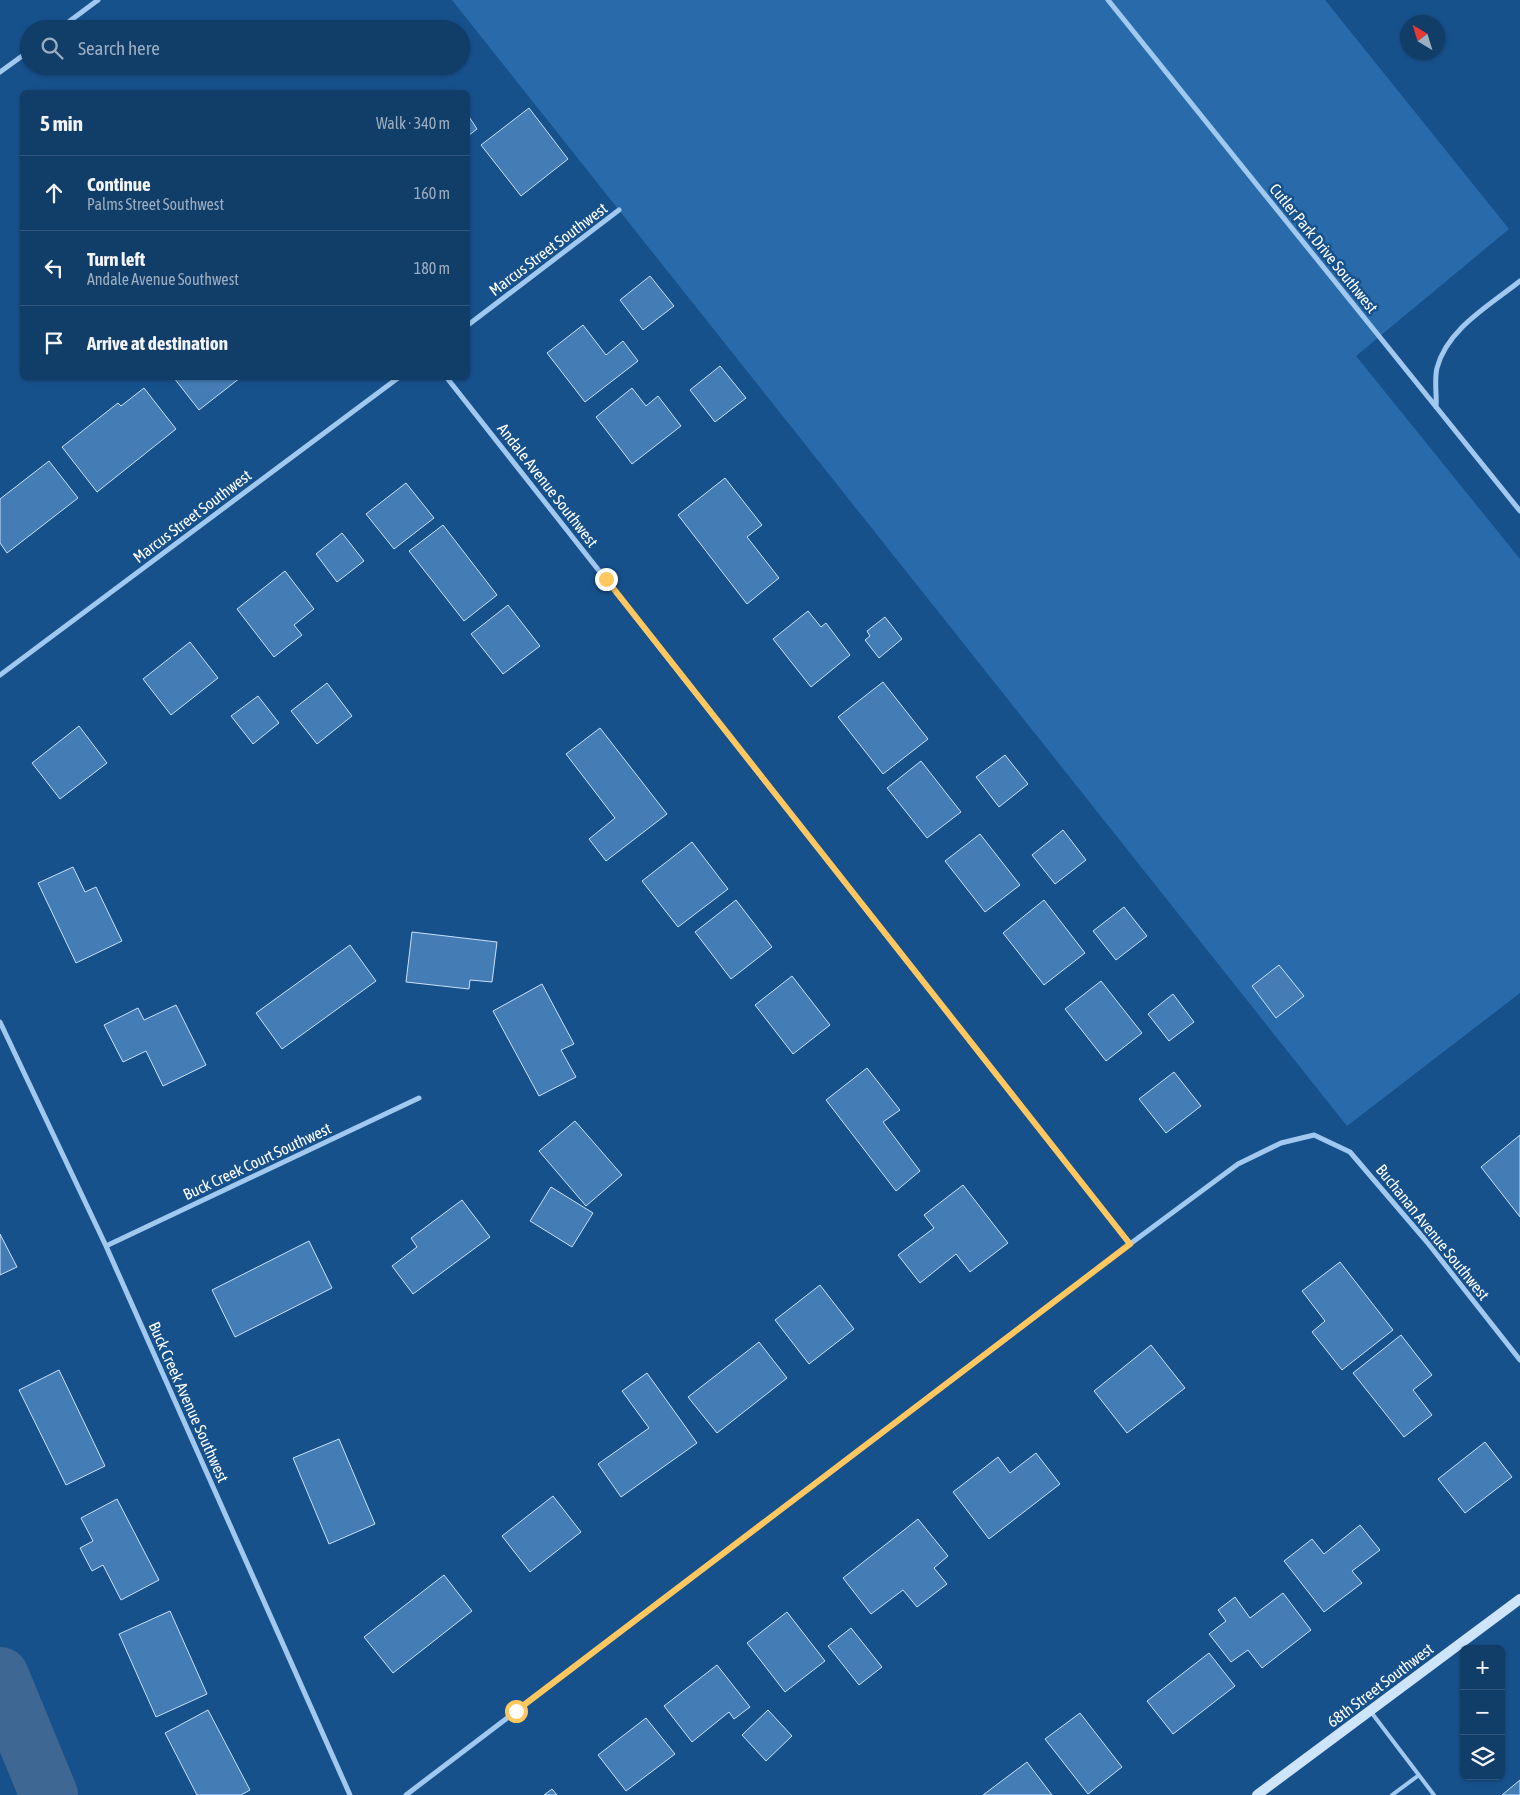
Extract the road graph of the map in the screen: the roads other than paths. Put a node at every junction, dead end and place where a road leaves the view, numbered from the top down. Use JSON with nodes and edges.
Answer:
{"nodes":[{"id":1,"x":98,"y":0,"type":"edge"},
{"id":2,"x":1108,"y":0,"type":"edge"},
{"id":3,"x":71,"y":20,"type":"edge"},
{"id":4,"x":20,"y":58,"type":"edge"},
{"id":5,"x":0,"y":72,"type":"edge"},
{"id":6,"x":619,"y":210,"type":"dead end"},
{"id":7,"x":1520,"y":281,"type":"edge"},
{"id":8,"x":470,"y":323,"type":"edge"},
{"id":9,"x":395,"y":380,"type":"edge"},
{"id":10,"x":449,"y":380,"type":"edge"},
{"id":11,"x":1436,"y":407,"type":"junction"},
{"id":12,"x":1520,"y":511,"type":"edge"},
{"id":13,"x":0,"y":675,"type":"edge"},
{"id":14,"x":0,"y":1022,"type":"edge"},
{"id":15,"x":419,"y":1098,"type":"dead end"},
{"id":16,"x":1130,"y":1244,"type":"junction"},
{"id":17,"x":106,"y":1246,"type":"junction"},
{"id":18,"x":1520,"y":1360,"type":"edge"},
{"id":19,"x":1520,"y":1599,"type":"edge"},
{"id":20,"x":1370,"y":1710,"type":"junction"},
{"id":21,"x":1419,"y":1775,"type":"junction"},
{"id":22,"x":350,"y":1795,"type":"edge"},
{"id":23,"x":406,"y":1795,"type":"edge"},
{"id":24,"x":1257,"y":1795,"type":"edge"},
{"id":25,"x":1392,"y":1795,"type":"edge"},
{"id":26,"x":1434,"y":1795,"type":"edge"}],
"edges":[{"from":1,"to":3,"type":"street"},
{"from":2,"to":11,"type":"street","name":"Cutler Park Drive Southwest"},
{"from":4,"to":5,"type":"street"},
{"from":6,"to":8,"type":"street","name":"Marcus Street Southwest"},
{"from":7,"to":11,"type":"street"},
{"from":9,"to":13,"type":"street","name":"Marcus Street Southwest"},
{"from":10,"to":16,"type":"street","name":"Andale Avenue Southwest"},
{"from":11,"to":12,"type":"street","name":"Cutler Park Drive Southwest"},
{"from":14,"to":17,"type":"street","name":"Buck Creek Avenue Southwest"},
{"from":15,"to":17,"type":"street","name":"Buck Creek Court Southwest"},
{"from":16,"to":18,"type":"street","name":"Buchanan Avenue Southwest"},
{"from":16,"to":23,"type":"street"},
{"from":17,"to":22,"type":"street","name":"Buck Creek Avenue Southwest"},
{"from":19,"to":20,"type":"main road","name":"68th Street Southwest"},
{"from":20,"to":21,"type":"lane"},
{"from":20,"to":24,"type":"main road","name":"68th Street Southwest"},
{"from":21,"to":25,"type":"lane"},
{"from":21,"to":26,"type":"lane"}]}
